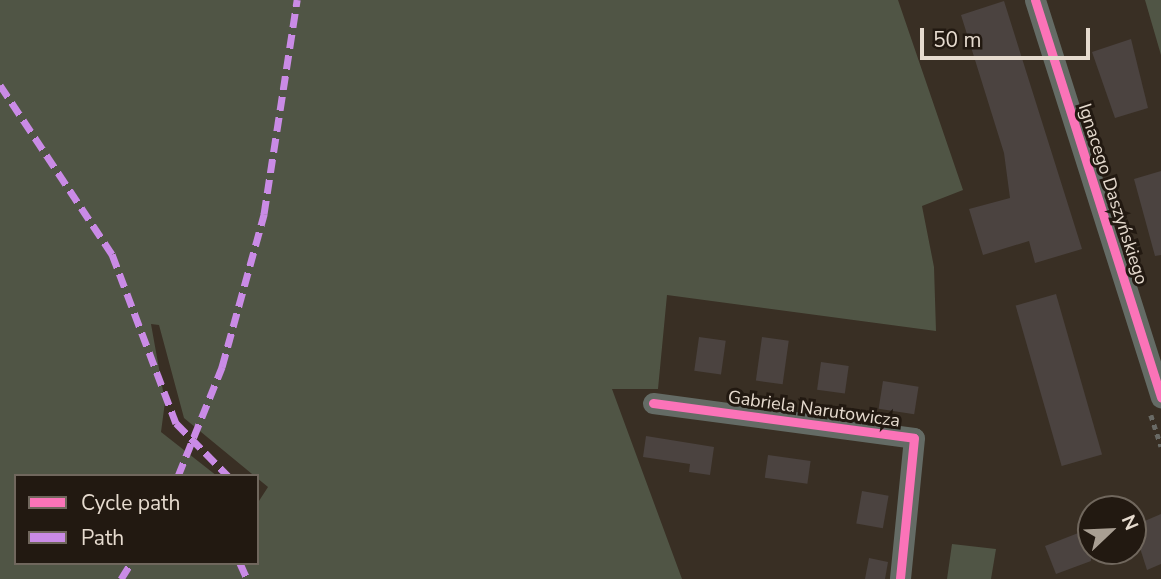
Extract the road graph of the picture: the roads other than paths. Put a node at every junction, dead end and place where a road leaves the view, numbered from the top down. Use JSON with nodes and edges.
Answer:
{"nodes":[{"id":1,"x":1035,"y":0,"type":"edge"},
{"id":2,"x":1161,"y":397,"type":"edge"},
{"id":3,"x":653,"y":403,"type":"dead end"},
{"id":4,"x":900,"y":579,"type":"edge"}],
"edges":[{"from":1,"to":2,"type":"street","name":"Ignacego Daszyńskiego"},
{"from":3,"to":4,"type":"street","name":"Gabriela Narutowicza"}]}
